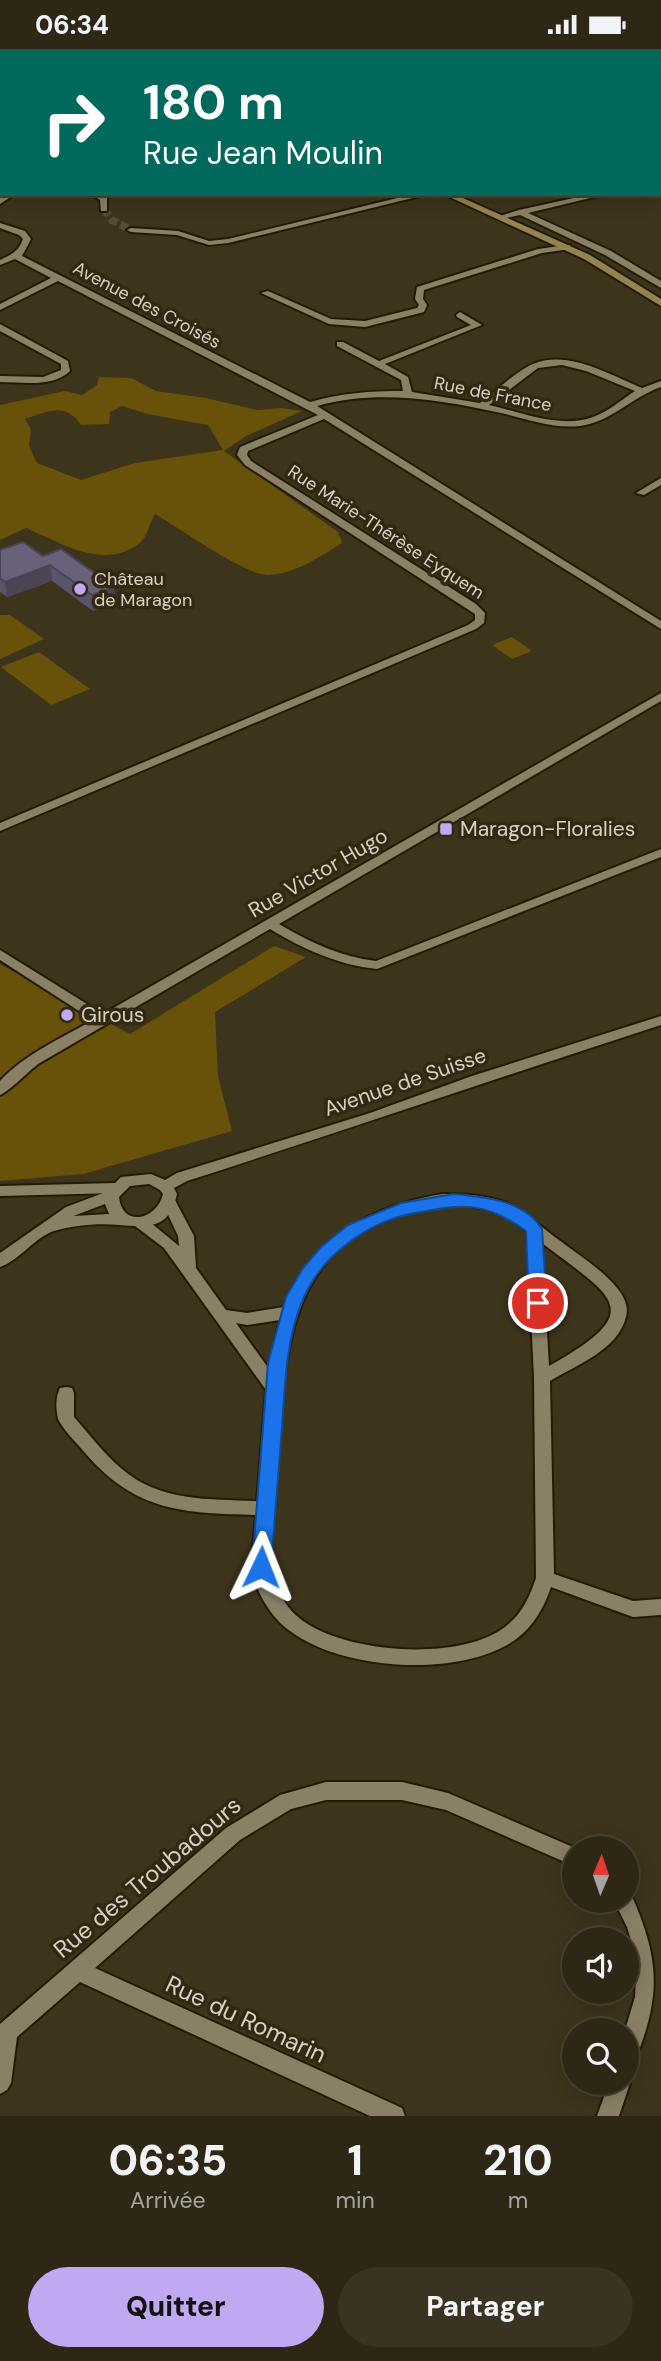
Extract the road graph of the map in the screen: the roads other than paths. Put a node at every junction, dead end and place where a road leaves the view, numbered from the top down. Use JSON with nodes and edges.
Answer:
{"nodes":[{"id":1,"x":99,"y":196,"type":"edge"},
{"id":2,"x":417,"y":196,"type":"edge"},
{"id":3,"x":452,"y":196,"type":"edge"},
{"id":4,"x":560,"y":196,"type":"edge"},
{"id":5,"x":594,"y":196,"type":"edge"},
{"id":6,"x":104,"y":209,"type":"tunnel mouth"},
{"id":7,"x":521,"y":212,"type":"junction"},
{"id":8,"x":501,"y":217,"type":"junction"},
{"id":9,"x":0,"y":225,"type":"edge"},
{"id":10,"x":131,"y":230,"type":"tunnel mouth"},
{"id":11,"x":545,"y":237,"type":"junction"},
{"id":12,"x":567,"y":247,"type":"junction"},
{"id":13,"x":17,"y":255,"type":"junction"},
{"id":14,"x":0,"y":263,"type":"edge"},
{"id":15,"x":507,"y":263,"type":"junction"},
{"id":16,"x":59,"y":277,"type":"junction"},
{"id":17,"x":661,"y":285,"type":"edge"},
{"id":18,"x":265,"y":293,"type":"dead end"},
{"id":19,"x":661,"y":303,"type":"edge"},
{"id":20,"x":0,"y":307,"type":"edge"},
{"id":21,"x":460,"y":315,"type":"dead end"},
{"id":22,"x":0,"y":327,"type":"edge"},
{"id":23,"x":340,"y":344,"type":"dead end"},
{"id":24,"x":378,"y":364,"type":"junction"},
{"id":25,"x":0,"y":379,"type":"edge"},
{"id":26,"x":661,"y":384,"type":"edge"},
{"id":27,"x":642,"y":391,"type":"junction"},
{"id":28,"x":408,"y":395,"type":"junction"},
{"id":29,"x":309,"y":405,"type":"junction"},
{"id":30,"x":481,"y":407,"type":"junction"},
{"id":31,"x":326,"y":415,"type":"junction"},
{"id":32,"x":661,"y":481,"type":"edge"},
{"id":33,"x":641,"y":492,"type":"dead end"},
{"id":34,"x":661,"y":626,"type":"edge"},
{"id":35,"x":661,"y":696,"type":"edge"},
{"id":36,"x":0,"y":827,"type":"edge"},
{"id":37,"x":661,"y":853,"type":"edge"},
{"id":38,"x":270,"y":923,"type":"junction"},
{"id":39,"x":0,"y":954,"type":"edge"},
{"id":40,"x":103,"y":1020,"type":"junction"},
{"id":41,"x":661,"y":1020,"type":"edge"},
{"id":42,"x":0,"y":1090,"type":"edge"},
{"id":43,"x":165,"y":1186,"type":"junction"},
{"id":44,"x":0,"y":1191,"type":"edge"},
{"id":45,"x":113,"y":1192,"type":"junction"},
{"id":46,"x":170,"y":1204,"type":"junction"},
{"id":47,"x":122,"y":1219,"type":"junction"},
{"id":48,"x":140,"y":1222,"type":"junction"},
{"id":49,"x":48,"y":1228,"type":"junction"},
{"id":50,"x":534,"y":1229,"type":"junction"},
{"id":51,"x":0,"y":1261,"type":"edge"},
{"id":52,"x":189,"y":1269,"type":"junction"},
{"id":53,"x":290,"y":1312,"type":"junction"},
{"id":54,"x":221,"y":1315,"type":"junction"},
{"id":55,"x":542,"y":1378,"type":"junction"},
{"id":56,"x":274,"y":1389,"type":"junction"},
{"id":57,"x":66,"y":1393,"type":"dead end"},
{"id":58,"x":264,"y":1509,"type":"junction"},
{"id":59,"x":545,"y":1578,"type":"junction"},
{"id":60,"x":661,"y":1607,"type":"edge"},
{"id":61,"x":562,"y":1852,"type":"edge"},
{"id":62,"x":630,"y":1913,"type":"edge"},
{"id":63,"x":77,"y":1970,"type":"junction"},
{"id":64,"x":639,"y":2019,"type":"edge"},
{"id":65,"x":4,"y":2035,"type":"edge"},
{"id":66,"x":0,"y":2083,"type":"edge"},
{"id":67,"x":615,"y":2095,"type":"edge"},
{"id":68,"x":394,"y":2116,"type":"edge"},
{"id":69,"x":608,"y":2116,"type":"edge"}],
"edges":[{"from":1,"to":6,"type":"street"},
{"from":2,"to":10,"type":"street"},
{"from":3,"to":8,"type":"main road"},
{"from":4,"to":7,"type":"street"},
{"from":5,"to":7,"type":"street"},
{"from":7,"to":8,"type":"street"},
{"from":7,"to":17,"type":"street"},
{"from":8,"to":11,"type":"main road"},
{"from":9,"to":13,"type":"street"},
{"from":11,"to":12,"type":"main road"},
{"from":11,"to":15,"type":"street"},
{"from":12,"to":15,"type":"street"},
{"from":12,"to":19,"type":"main road"},
{"from":13,"to":14,"type":"street"},
{"from":13,"to":16,"type":"street","name":"Avenue des Croisés"},
{"from":15,"to":18,"type":"street"},
{"from":16,"to":20,"type":"street"},
{"from":16,"to":29,"type":"street","name":"Avenue des Croisés"},
{"from":21,"to":24,"type":"street"},
{"from":22,"to":25,"type":"street"},
{"from":23,"to":24,"type":"street"},
{"from":24,"to":28,"type":"street"},
{"from":26,"to":27,"type":"street","name":"Rue de France"},
{"from":27,"to":30,"type":"street","name":"Rue de France"},
{"from":27,"to":30,"type":"street"},
{"from":28,"to":29,"type":"street","name":"Rue de France"},
{"from":28,"to":30,"type":"street","name":"Rue de France"},
{"from":29,"to":31,"type":"street"},
{"from":31,"to":34,"type":"street"},
{"from":31,"to":36,"type":"street","name":"Rue Marie-Thérèse Eyquem"},
{"from":32,"to":33,"type":"street"},
{"from":35,"to":38,"type":"street","name":"Rue Victor Hugo"},
{"from":37,"to":38,"type":"street"},
{"from":38,"to":40,"type":"street","name":"Rue Victor Hugo"},
{"from":39,"to":40,"type":"street"},
{"from":40,"to":42,"type":"street","name":"Rue Victor Hugo"},
{"from":41,"to":43,"type":"street","name":"Avenue de Suisse"},
{"from":43,"to":45,"type":"street"},
{"from":43,"to":46,"type":"street"},
{"from":44,"to":45,"type":"street"},
{"from":45,"to":47,"type":"street"},
{"from":45,"to":49,"type":"street"},
{"from":46,"to":48,"type":"street"},
{"from":46,"to":52,"type":"street"},
{"from":47,"to":48,"type":"street"},
{"from":47,"to":49,"type":"street"},
{"from":48,"to":52,"type":"street"},
{"from":49,"to":51,"type":"street"},
{"from":50,"to":53,"type":"street"},
{"from":50,"to":55,"type":"street"},
{"from":50,"to":55,"type":"street"},
{"from":52,"to":54,"type":"street"},
{"from":53,"to":54,"type":"street"},
{"from":53,"to":56,"type":"street"},
{"from":54,"to":56,"type":"street"},
{"from":55,"to":59,"type":"street"},
{"from":56,"to":58,"type":"street"},
{"from":57,"to":58,"type":"street"},
{"from":58,"to":59,"type":"street"},
{"from":59,"to":60,"type":"street"},
{"from":61,"to":63,"type":"street","name":"Rue des Troubadours"},
{"from":62,"to":64,"type":"street"},
{"from":63,"to":65,"type":"street","name":"Rue des Troubadours"},
{"from":63,"to":68,"type":"street","name":"Rue du Romarin"},
{"from":65,"to":66,"type":"street","name":"Rue des Troubadours"},
{"from":67,"to":69,"type":"street"}]}
